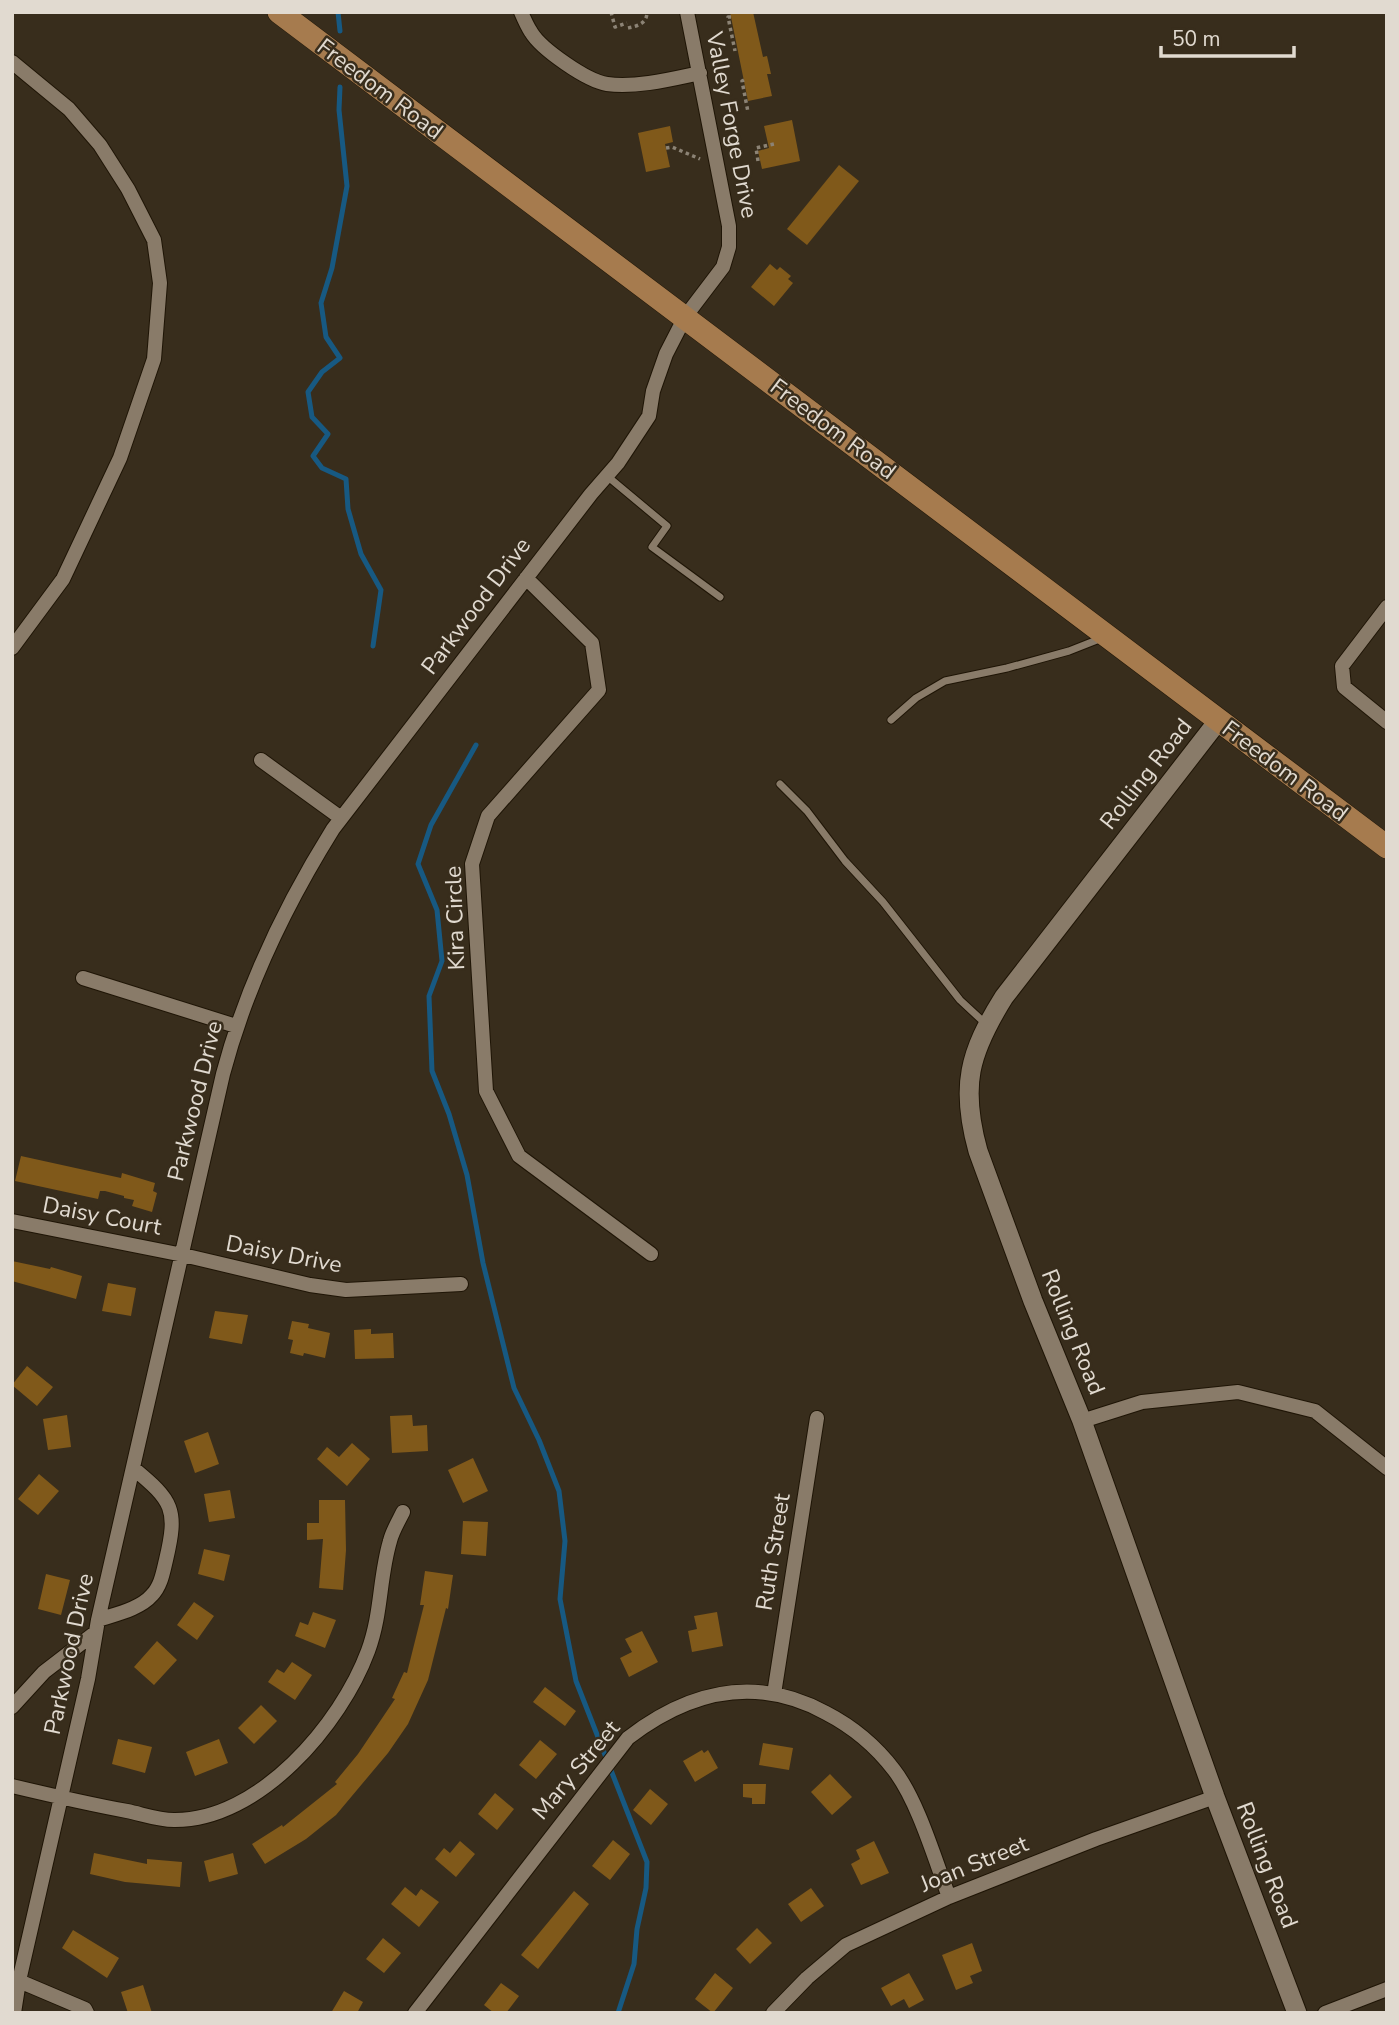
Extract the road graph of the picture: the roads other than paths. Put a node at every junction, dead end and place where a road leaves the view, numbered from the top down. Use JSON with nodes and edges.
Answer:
{"nodes":[{"id":1,"x":279,"y":12,"type":"edge"},
{"id":2,"x":521,"y":12,"type":"edge"},
{"id":3,"x":687,"y":12,"type":"edge"},
{"id":4,"x":12,"y":62,"type":"edge"},
{"id":5,"x":700,"y":73,"type":"junction"},
{"id":6,"x":685,"y":317,"type":"junction"},
{"id":7,"x":607,"y":476,"type":"junction"},
{"id":8,"x":526,"y":578,"type":"junction"},
{"id":9,"x":720,"y":597,"type":"dead end"},
{"id":10,"x":1387,"y":607,"type":"edge"},
{"id":11,"x":1106,"y":636,"type":"junction"},
{"id":12,"x":12,"y":648,"type":"edge"},
{"id":13,"x":891,"y":720,"type":"dead end"},
{"id":14,"x":1218,"y":721,"type":"junction"},
{"id":15,"x":1387,"y":722,"type":"edge"},
{"id":16,"x":261,"y":760,"type":"dead end"},
{"id":17,"x":780,"y":784,"type":"dead end"},
{"id":18,"x":341,"y":818,"type":"junction"},
{"id":19,"x":1387,"y":847,"type":"edge"},
{"id":20,"x":83,"y":978,"type":"dead end"},
{"id":21,"x":236,"y":1026,"type":"junction"},
{"id":22,"x":987,"y":1026,"type":"junction"},
{"id":23,"x":12,"y":1221,"type":"edge"},
{"id":24,"x":651,"y":1254,"type":"dead end"},
{"id":25,"x":183,"y":1255,"type":"junction"},
{"id":26,"x":461,"y":1284,"type":"dead end"},
{"id":27,"x":817,"y":1418,"type":"dead end"},
{"id":28,"x":1082,"y":1421,"type":"junction"},
{"id":29,"x":134,"y":1468,"type":"junction"},
{"id":30,"x":1387,"y":1468,"type":"edge"},
{"id":31,"x":403,"y":1512,"type":"dead end"},
{"id":32,"x":97,"y":1626,"type":"junction"},
{"id":33,"x":774,"y":1694,"type":"junction"},
{"id":34,"x":12,"y":1707,"type":"edge"},
{"id":35,"x":12,"y":1786,"type":"edge"},
{"id":36,"x":1215,"y":1797,"type":"junction"},
{"id":37,"x":61,"y":1798,"type":"junction"},
{"id":38,"x":949,"y":1897,"type":"junction"},
{"id":39,"x":19,"y":1982,"type":"junction"},
{"id":40,"x":1387,"y":1989,"type":"edge"},
{"id":41,"x":14,"y":2013,"type":"edge"},
{"id":42,"x":87,"y":2013,"type":"edge"},
{"id":43,"x":415,"y":2013,"type":"edge"},
{"id":44,"x":773,"y":2013,"type":"edge"},
{"id":45,"x":1297,"y":2013,"type":"edge"},
{"id":46,"x":1325,"y":2013,"type":"edge"}],
"edges":[{"from":1,"to":6,"type":"main road","name":"Freedom Road"},
{"from":2,"to":5,"type":"street"},
{"from":3,"to":5,"type":"street","name":"Valley Forge Drive"},
{"from":4,"to":12,"type":"street"},
{"from":5,"to":6,"type":"street","name":"Valley Forge Drive"},
{"from":6,"to":7,"type":"street","name":"Parkwood Drive"},
{"from":6,"to":11,"type":"main road","name":"Freedom Road"},
{"from":7,"to":8,"type":"street","name":"Parkwood Drive"},
{"from":7,"to":9,"type":"lane"},
{"from":8,"to":18,"type":"street","name":"Parkwood Drive"},
{"from":8,"to":24,"type":"street","name":"Kira Circle"},
{"from":10,"to":15,"type":"street"},
{"from":11,"to":13,"type":"lane"},
{"from":11,"to":14,"type":"main road","name":"Freedom Road"},
{"from":14,"to":19,"type":"main road","name":"Freedom Road"},
{"from":14,"to":22,"type":"street","name":"Rolling Road"},
{"from":16,"to":18,"type":"street"},
{"from":17,"to":22,"type":"lane"},
{"from":18,"to":21,"type":"street","name":"Parkwood Drive"},
{"from":20,"to":21,"type":"street"},
{"from":21,"to":25,"type":"street","name":"Parkwood Drive"},
{"from":22,"to":28,"type":"street","name":"Rolling Road"},
{"from":23,"to":25,"type":"street","name":"Daisy Court"},
{"from":25,"to":26,"type":"street","name":"Daisy Drive"},
{"from":25,"to":29,"type":"street","name":"Parkwood Drive"},
{"from":27,"to":33,"type":"street","name":"Ruth Street"},
{"from":28,"to":30,"type":"street"},
{"from":28,"to":36,"type":"street","name":"Rolling Road"},
{"from":29,"to":32,"type":"street","name":"Parkwood Drive"},
{"from":29,"to":32,"type":"street"},
{"from":31,"to":37,"type":"street"},
{"from":32,"to":34,"type":"street"},
{"from":32,"to":37,"type":"street","name":"Parkwood Drive"},
{"from":33,"to":38,"type":"street","name":"Mary Street"},
{"from":33,"to":43,"type":"street","name":"Mary Street"},
{"from":35,"to":37,"type":"street"},
{"from":36,"to":38,"type":"street","name":"Joan Street"},
{"from":36,"to":45,"type":"street","name":"Rolling Road"},
{"from":37,"to":39,"type":"street","name":"Parkwood Drive"},
{"from":38,"to":44,"type":"street","name":"Joan Street"},
{"from":39,"to":41,"type":"street","name":"Parkwood Drive"},
{"from":39,"to":42,"type":"street"},
{"from":40,"to":46,"type":"street"}]}
